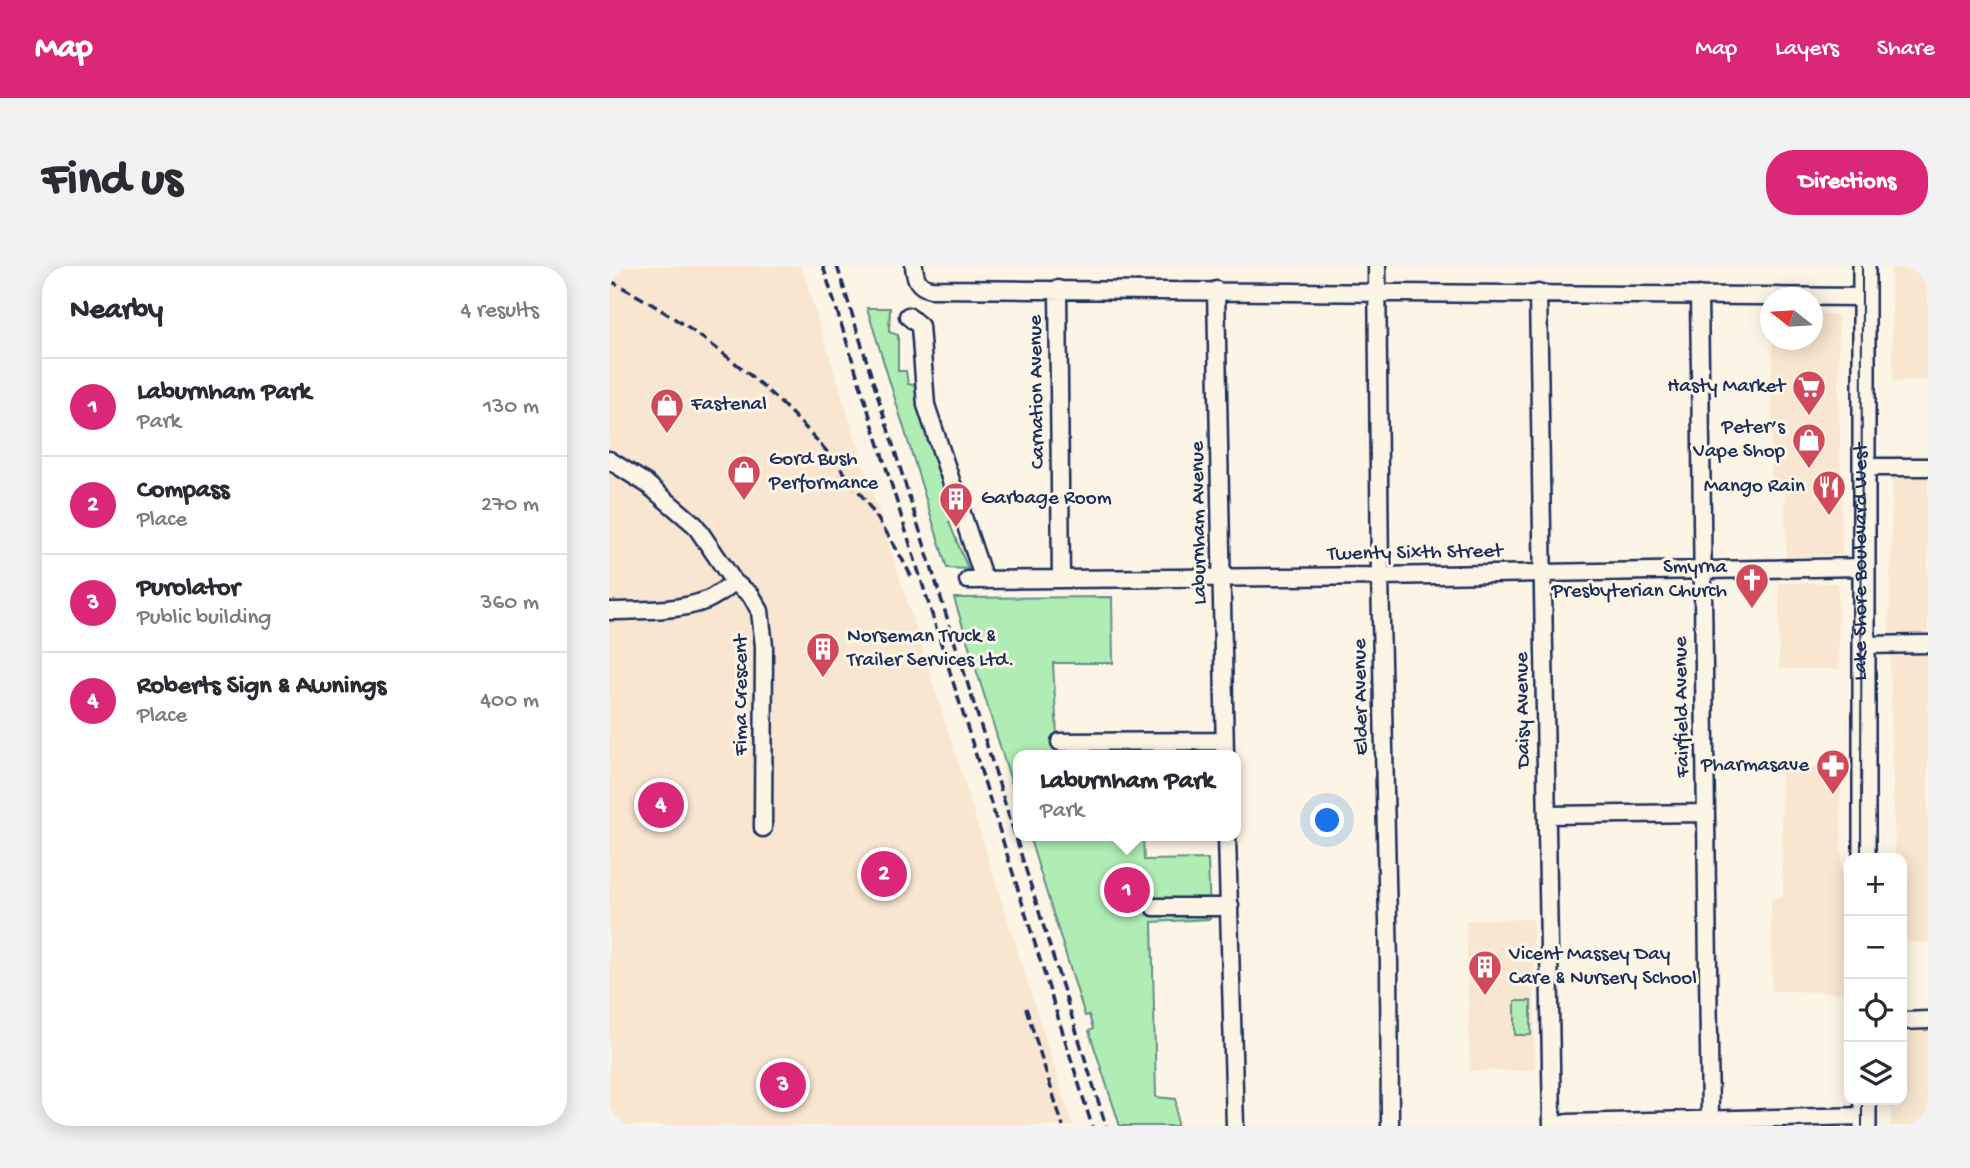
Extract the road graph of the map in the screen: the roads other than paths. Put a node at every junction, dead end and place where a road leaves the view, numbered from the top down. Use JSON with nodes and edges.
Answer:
{"nodes":[{"id":1,"x":914,"y":266,"type":"edge"},
{"id":2,"x":1377,"y":266,"type":"edge"},
{"id":3,"x":1864,"y":266,"type":"edge"},
{"id":4,"x":1058,"y":289,"type":"junction"},
{"id":5,"x":1216,"y":290,"type":"junction"},
{"id":6,"x":1377,"y":293,"type":"junction"},
{"id":7,"x":1538,"y":293,"type":"junction"},
{"id":8,"x":1699,"y":295,"type":"junction"},
{"id":9,"x":1864,"y":297,"type":"junction"},
{"id":10,"x":908,"y":316,"type":"dead end"},
{"id":11,"x":609,"y":460,"type":"edge"},
{"id":12,"x":1863,"y":467,"type":"junction"},
{"id":13,"x":1928,"y":467,"type":"edge"},
{"id":14,"x":1863,"y":568,"type":"junction"},
{"id":15,"x":1702,"y":570,"type":"junction"},
{"id":16,"x":1542,"y":572,"type":"junction"},
{"id":17,"x":1380,"y":576,"type":"junction"},
{"id":18,"x":1061,"y":578,"type":"junction"},
{"id":19,"x":1223,"y":578,"type":"junction"},
{"id":20,"x":734,"y":582,"type":"junction"},
{"id":21,"x":609,"y":611,"type":"edge"},
{"id":22,"x":1928,"y":644,"type":"edge"},
{"id":23,"x":1863,"y":645,"type":"junction"},
{"id":24,"x":1061,"y":742,"type":"dead end"},
{"id":25,"x":1225,"y":748,"type":"edge"},
{"id":26,"x":1705,"y":813,"type":"junction"},
{"id":27,"x":1548,"y":815,"type":"junction"},
{"id":28,"x":763,"y":828,"type":"dead end"},
{"id":29,"x":1227,"y":841,"type":"edge"},
{"id":30,"x":1864,"y":853,"type":"edge"},
{"id":31,"x":1230,"y":905,"type":"junction"},
{"id":32,"x":1154,"y":906,"type":"dead end"},
{"id":33,"x":1928,"y":1020,"type":"edge"},
{"id":34,"x":1907,"y":1021,"type":"edge"},
{"id":35,"x":1865,"y":1114,"type":"edge"},
{"id":36,"x":1710,"y":1118,"type":"junction"},
{"id":37,"x":1790,"y":1121,"type":"edge"},
{"id":38,"x":1235,"y":1126,"type":"edge"},
{"id":39,"x":1390,"y":1126,"type":"edge"},
{"id":40,"x":1554,"y":1126,"type":"edge"}],
"edges":[{"from":1,"to":4,"type":"street"},
{"from":2,"to":6,"type":"street","name":"Elder Avenue"},
{"from":3,"to":9,"type":"main road","name":"Lake Shore Boulevard West"},
{"from":4,"to":5,"type":"street"},
{"from":4,"to":18,"type":"street","name":"Carnation Avenue"},
{"from":5,"to":6,"type":"street"},
{"from":5,"to":19,"type":"street","name":"Laburnham Avenue"},
{"from":6,"to":7,"type":"street"},
{"from":6,"to":17,"type":"street","name":"Elder Avenue"},
{"from":7,"to":8,"type":"street"},
{"from":7,"to":16,"type":"street","name":"Daisy Avenue"},
{"from":8,"to":9,"type":"street"},
{"from":8,"to":15,"type":"street","name":"Fairfield Avenue"},
{"from":9,"to":12,"type":"main road","name":"Lake Shore Boulevard West"},
{"from":10,"to":18,"type":"street","name":"Twenty Sixth Street"},
{"from":11,"to":20,"type":"street","name":"Fima Crescent"},
{"from":12,"to":13,"type":"street"},
{"from":12,"to":14,"type":"main road","name":"Lake Shore Boulevard West"},
{"from":14,"to":15,"type":"street","name":"Twenty Sixth Street"},
{"from":14,"to":23,"type":"main road","name":"Lake Shore Boulevard West"},
{"from":15,"to":16,"type":"street","name":"Twenty Sixth Street"},
{"from":15,"to":26,"type":"street","name":"Fairfield Avenue"},
{"from":16,"to":17,"type":"street","name":"Twenty Sixth Street"},
{"from":16,"to":27,"type":"street","name":"Daisy Avenue"},
{"from":17,"to":19,"type":"street","name":"Twenty Sixth Street"},
{"from":17,"to":39,"type":"street","name":"Elder Avenue"},
{"from":18,"to":19,"type":"street","name":"Twenty Sixth Street"},
{"from":19,"to":25,"type":"street","name":"Laburnham Avenue"},
{"from":20,"to":21,"type":"street"},
{"from":20,"to":28,"type":"street","name":"Fima Crescent"},
{"from":22,"to":23,"type":"street"},
{"from":23,"to":30,"type":"main road","name":"Lake Shore Boulevard West"},
{"from":24,"to":25,"type":"street"},
{"from":26,"to":27,"type":"street"},
{"from":26,"to":36,"type":"street","name":"Fairfield Avenue"},
{"from":27,"to":40,"type":"street","name":"Daisy Avenue"},
{"from":29,"to":31,"type":"street"},
{"from":31,"to":32,"type":"street"},
{"from":31,"to":38,"type":"street"},
{"from":33,"to":34,"type":"street"},
{"from":35,"to":37,"type":"street"},
{"from":36,"to":37,"type":"street"},
{"from":36,"to":40,"type":"street"}]}
